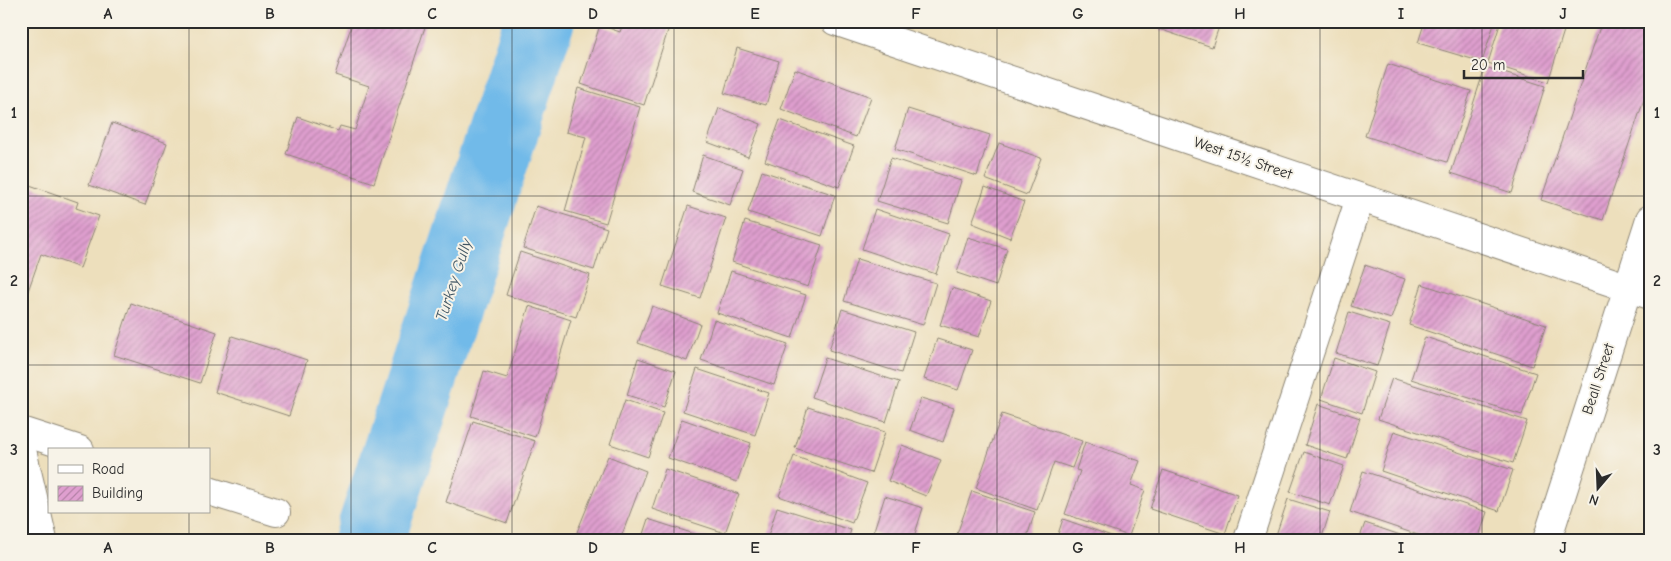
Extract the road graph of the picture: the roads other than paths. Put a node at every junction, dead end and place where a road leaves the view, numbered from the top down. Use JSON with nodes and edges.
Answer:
{"nodes":[{"id":1,"x":836,"y":21,"type":"edge"},
{"id":2,"x":1360,"y":198,"type":"junction"},
{"id":3,"x":1650,"y":219,"type":"edge"},
{"id":4,"x":1638,"y":292,"type":"edge"},
{"id":5,"x":21,"y":431,"type":"edge"},
{"id":6,"x":21,"y":446,"type":"edge"},
{"id":7,"x":74,"y":448,"type":"edge"},
{"id":8,"x":210,"y":490,"type":"edge"},
{"id":9,"x":276,"y":512,"type":"dead end"},
{"id":10,"x":43,"y":540,"type":"edge"},
{"id":11,"x":1248,"y":540,"type":"edge"},
{"id":12,"x":1547,"y":540,"type":"edge"}],
"edges":[{"from":1,"to":2,"type":"street","name":"West 15½ Street"},
{"from":2,"to":4,"type":"street","name":"West 15½ Street"},
{"from":2,"to":11,"type":"street"},
{"from":3,"to":4,"type":"street","name":"Beall Street"},
{"from":4,"to":12,"type":"street","name":"Beall Street"},
{"from":5,"to":7,"type":"street"},
{"from":6,"to":10,"type":"street"},
{"from":8,"to":9,"type":"street"}]}
